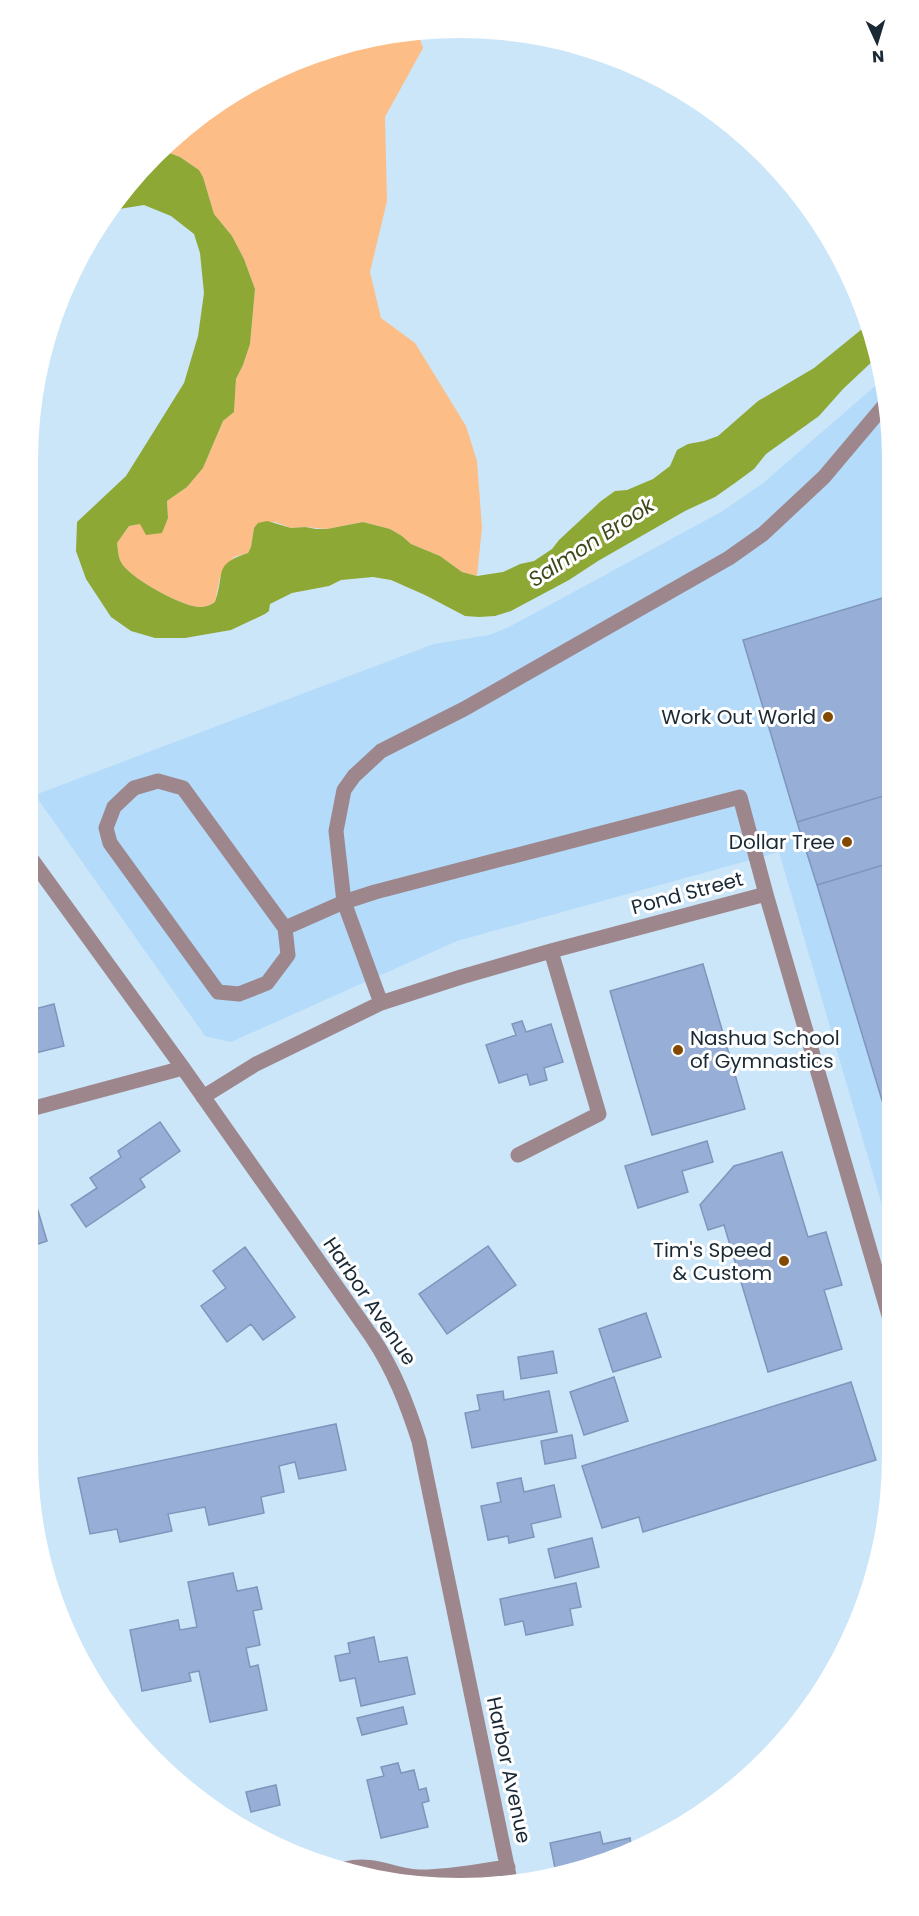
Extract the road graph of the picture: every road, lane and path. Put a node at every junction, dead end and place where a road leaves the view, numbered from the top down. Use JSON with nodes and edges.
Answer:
{"nodes":[{"id":1,"x":879,"y":412,"type":"edge"},
{"id":2,"x":38,"y":868,"type":"edge"},
{"id":3,"x":766,"y":894,"type":"junction"},
{"id":4,"x":345,"y":902,"type":"junction"},
{"id":5,"x":285,"y":928,"type":"junction"},
{"id":6,"x":551,"y":951,"type":"junction"},
{"id":7,"x":381,"y":1003,"type":"junction"},
{"id":8,"x":183,"y":1068,"type":"junction"},
{"id":9,"x":203,"y":1097,"type":"junction"},
{"id":10,"x":38,"y":1107,"type":"edge"},
{"id":11,"x":518,"y":1155,"type":"dead end"},
{"id":12,"x":882,"y":1292,"type":"edge"},
{"id":13,"x":359,"y":1866,"type":"edge"},
{"id":14,"x":508,"y":1868,"type":"junction"},
{"id":15,"x":409,"y":1876,"type":"edge"},
{"id":16,"x":509,"y":1876,"type":"edge"},
{"id":17,"x":423,"y":1877,"type":"edge"}],
"edges":[{"from":1,"to":4,"type":"street"},
{"from":2,"to":8,"type":"street","name":"Harbor Avenue"},
{"from":3,"to":4,"type":"street"},
{"from":3,"to":6,"type":"street","name":"Pond Street"},
{"from":3,"to":12,"type":"street","name":"Pond Street"},
{"from":4,"to":5,"type":"street"},
{"from":4,"to":7,"type":"street"},
{"from":5,"to":5,"type":"street"},
{"from":6,"to":7,"type":"street","name":"Pond Street"},
{"from":6,"to":11,"type":"street"},
{"from":7,"to":9,"type":"street","name":"Pond Street"},
{"from":8,"to":9,"type":"street","name":"Harbor Avenue"},
{"from":8,"to":10,"type":"street"},
{"from":9,"to":14,"type":"street","name":"Harbor Avenue"},
{"from":13,"to":15,"type":"street"},
{"from":14,"to":16,"type":"street","name":"Harbor Avenue"},
{"from":14,"to":17,"type":"street"}]}
